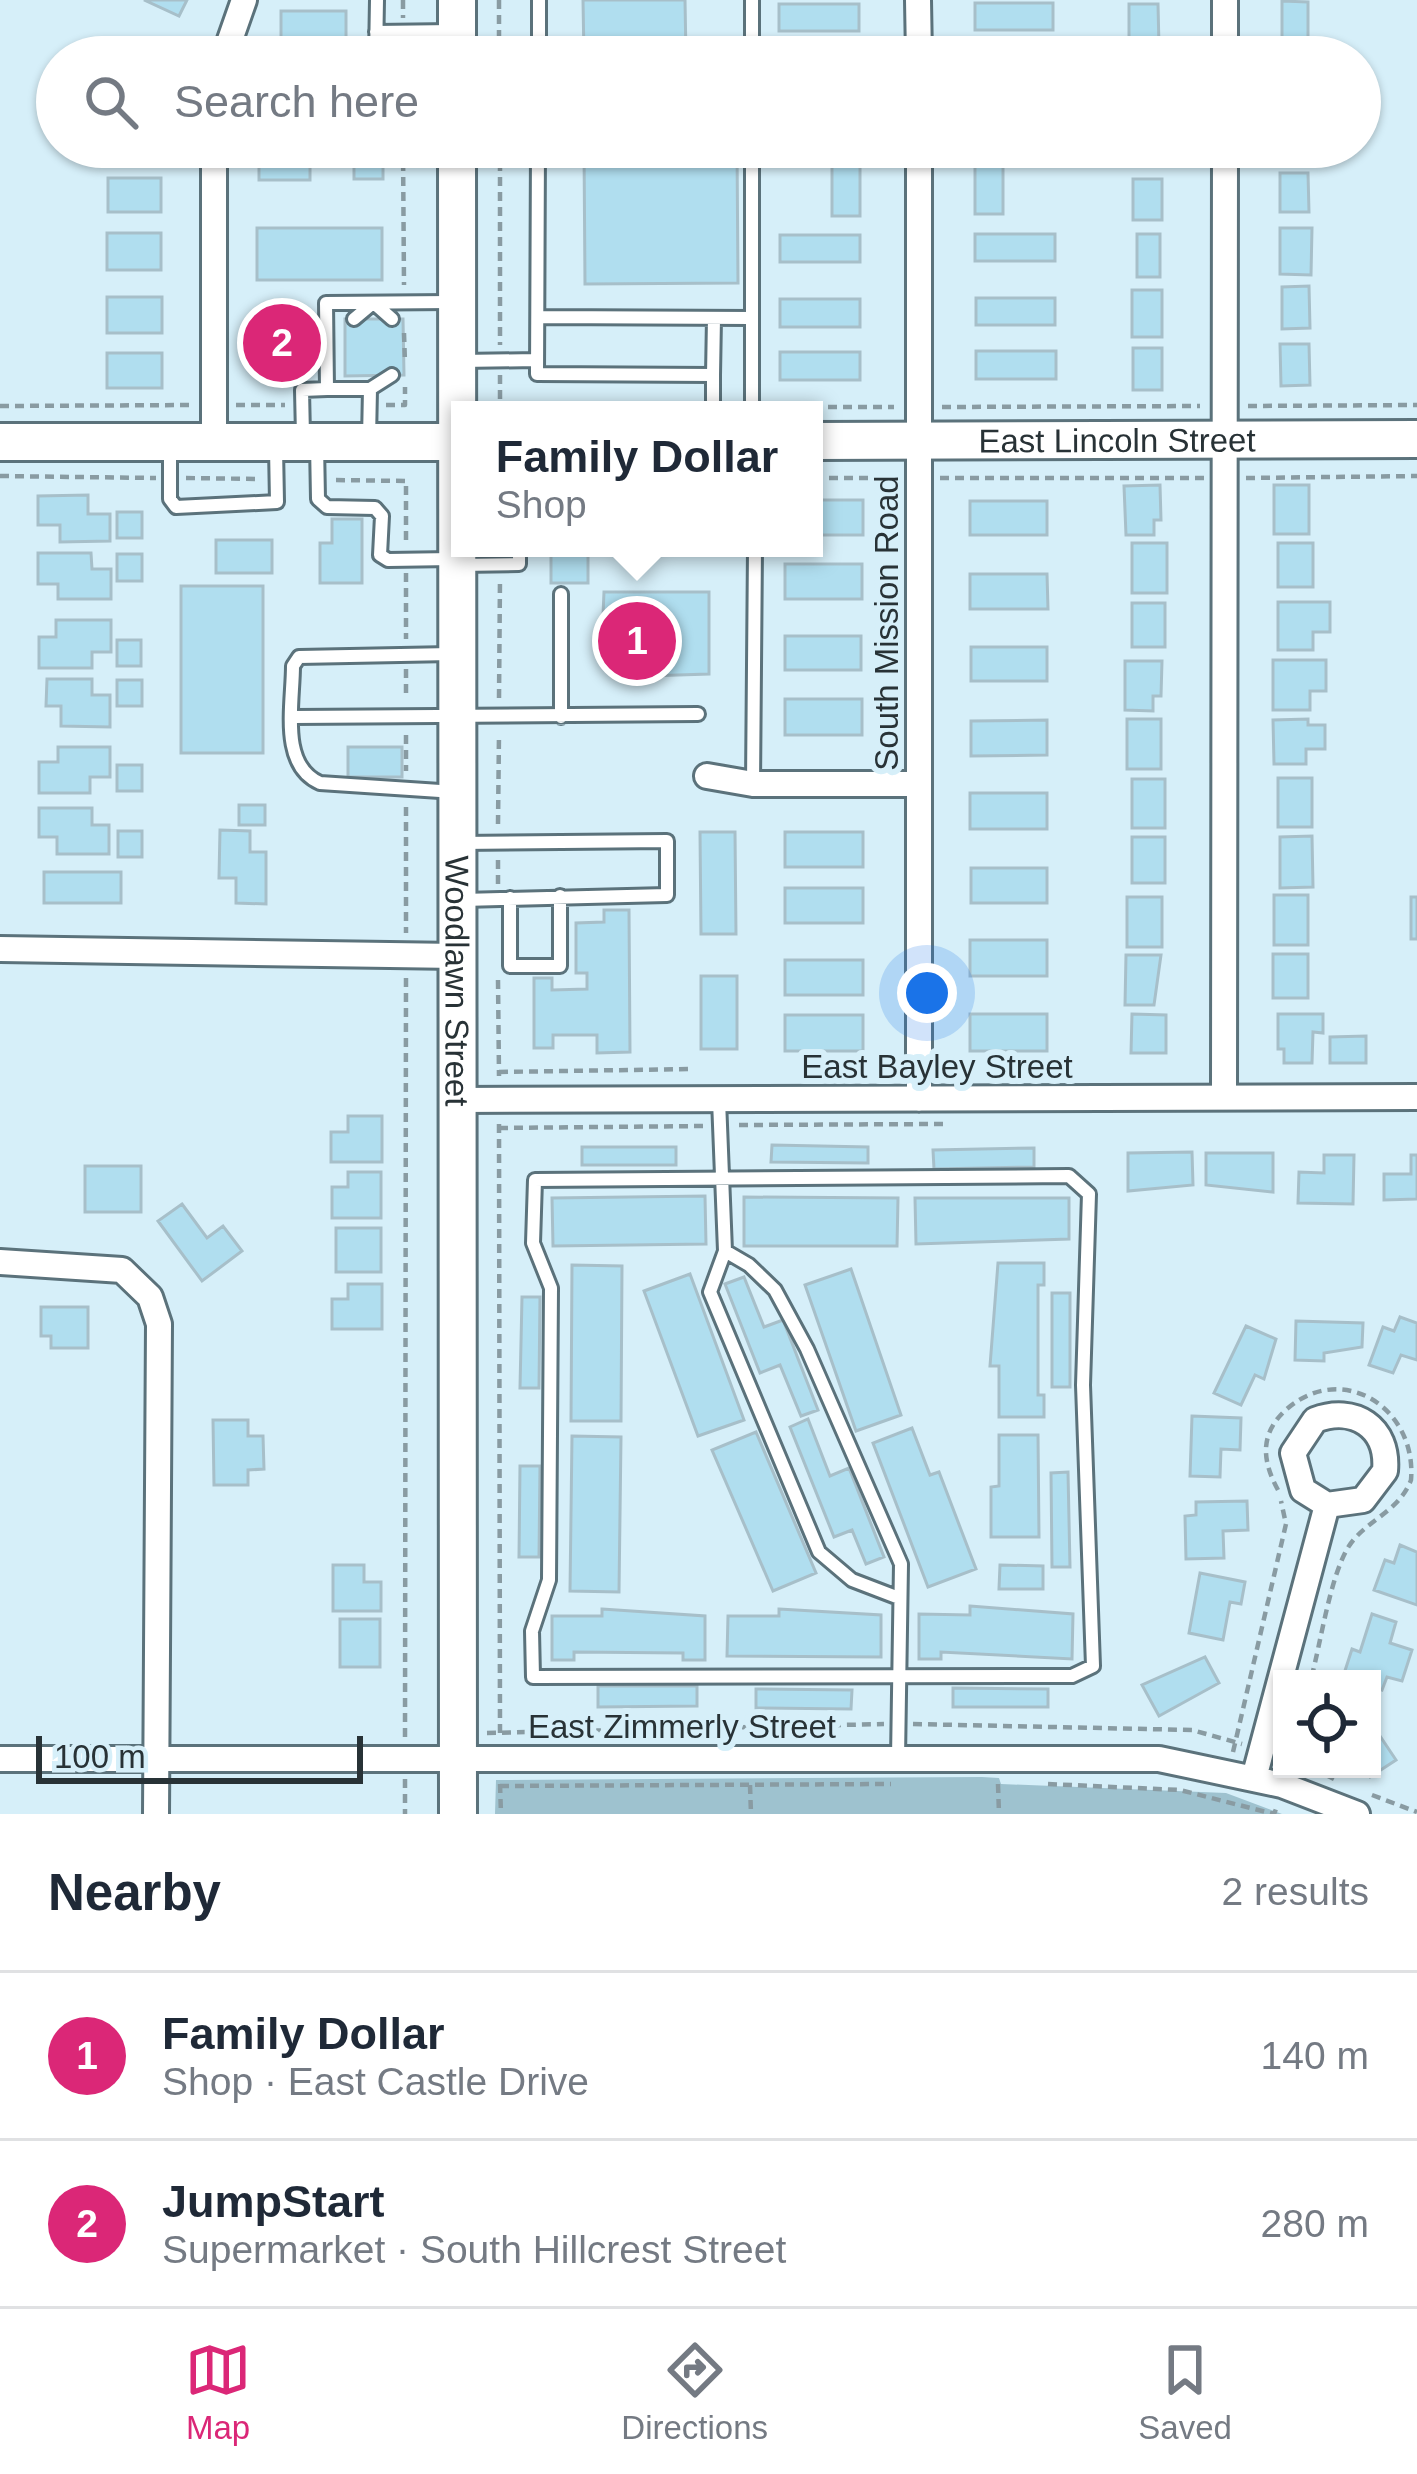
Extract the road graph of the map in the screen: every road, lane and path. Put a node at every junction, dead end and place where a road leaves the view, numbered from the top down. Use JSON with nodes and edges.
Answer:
{"nodes":[{"id":1,"x":244,"y":0,"type":"edge"},
{"id":2,"x":377,"y":0,"type":"edge"},
{"id":3,"x":499,"y":0,"type":"edge"},
{"id":4,"x":539,"y":0,"type":"edge"},
{"id":5,"x":752,"y":0,"type":"edge"},
{"id":6,"x":918,"y":0,"type":"edge"},
{"id":7,"x":1226,"y":0,"type":"edge"},
{"id":8,"x":457,"y":29,"type":"edge"},
{"id":9,"x":376,"y":32,"type":"junction"},
{"id":10,"x":231,"y":36,"type":"edge"},
{"id":11,"x":376,"y":36,"type":"edge"},
{"id":12,"x":499,"y":36,"type":"edge"},
{"id":13,"x":539,"y":36,"type":"edge"},
{"id":14,"x":752,"y":36,"type":"edge"},
{"id":15,"x":919,"y":36,"type":"edge"},
{"id":16,"x":1225,"y":36,"type":"edge"},
{"id":17,"x":214,"y":168,"type":"edge"},
{"id":18,"x":404,"y":168,"type":"edge"},
{"id":19,"x":457,"y":168,"type":"edge"},
{"id":20,"x":500,"y":168,"type":"edge"},
{"id":21,"x":538,"y":168,"type":"edge"},
{"id":22,"x":752,"y":168,"type":"edge"},
{"id":23,"x":919,"y":168,"type":"edge"},
{"id":24,"x":1225,"y":168,"type":"edge"},
{"id":25,"x":404,"y":302,"type":"junction"},
{"id":26,"x":458,"y":302,"type":"junction"},
{"id":27,"x":374,"y":303,"type":"junction"},
{"id":28,"x":538,"y":317,"type":"junction"},
{"id":29,"x":714,"y":318,"type":"junction"},
{"id":30,"x":752,"y":318,"type":"junction"},
{"id":31,"x":354,"y":319,"type":"dead end"},
{"id":32,"x":374,"y":319,"type":"dead end"},
{"id":33,"x":392,"y":319,"type":"dead end"},
{"id":34,"x":500,"y":360,"type":"junction"},
{"id":35,"x":537,"y":360,"type":"junction"},
{"id":36,"x":458,"y":361,"type":"junction"},
{"id":37,"x":405,"y":364,"type":"dead end"},
{"id":38,"x":354,"y":375,"type":"dead end"},
{"id":39,"x":392,"y":375,"type":"dead end"},
{"id":40,"x":713,"y":375,"type":"junction"},
{"id":41,"x":372,"y":382,"type":"junction"},
{"id":42,"x":405,"y":384,"type":"dead end"},
{"id":43,"x":326,"y":388,"type":"junction"},
{"id":44,"x":458,"y":401,"type":"edge"},
{"id":45,"x":500,"y":401,"type":"edge"},
{"id":46,"x":713,"y":401,"type":"edge"},
{"id":47,"x":752,"y":401,"type":"edge"},
{"id":48,"x":405,"y":405,"type":"dead end"},
{"id":49,"x":1417,"y":405,"type":"edge"},
{"id":50,"x":823,"y":423,"type":"edge"},
{"id":51,"x":1225,"y":423,"type":"junction"},
{"id":52,"x":1417,"y":439,"type":"edge"},
{"id":53,"x":823,"y":441,"type":"edge"},
{"id":54,"x":0,"y":442,"type":"edge"},
{"id":55,"x":369,"y":442,"type":"junction"},
{"id":56,"x":451,"y":442,"type":"edge"},
{"id":57,"x":921,"y":442,"type":"junction"},
{"id":58,"x":214,"y":444,"type":"junction"},
{"id":59,"x":293,"y":452,"type":"junction"},
{"id":60,"x":170,"y":461,"type":"junction"},
{"id":61,"x":823,"y":475,"type":"edge"},
{"id":62,"x":0,"y":476,"type":"edge"},
{"id":63,"x":1417,"y":476,"type":"edge"},
{"id":64,"x":1225,"y":478,"type":"junction"},
{"id":65,"x":318,"y":480,"type":"junction"},
{"id":66,"x":458,"y":557,"type":"edge"},
{"id":67,"x":519,"y":557,"type":"edge"},
{"id":68,"x":755,"y":557,"type":"edge"},
{"id":69,"x":406,"y":560,"type":"junction"},
{"id":70,"x":458,"y":562,"type":"junction"},
{"id":71,"x":500,"y":564,"type":"junction"},
{"id":72,"x":561,"y":594,"type":"dead end"},
{"id":73,"x":458,"y":653,"type":"junction"},
{"id":74,"x":406,"y":654,"type":"junction"},
{"id":75,"x":698,"y":714,"type":"dead end"},
{"id":76,"x":293,"y":717,"type":"junction"},
{"id":77,"x":499,"y":717,"type":"junction"},
{"id":78,"x":561,"y":717,"type":"junction"},
{"id":79,"x":406,"y":718,"type":"junction"},
{"id":80,"x":456,"y":718,"type":"junction"},
{"id":81,"x":707,"y":776,"type":"dead end"},
{"id":82,"x":753,"y":784,"type":"junction"},
{"id":83,"x":918,"y":784,"type":"junction"},
{"id":84,"x":406,"y":791,"type":"junction"},
{"id":85,"x":458,"y":792,"type":"junction"},
{"id":86,"x":458,"y":843,"type":"junction"},
{"id":87,"x":498,"y":843,"type":"junction"},
{"id":88,"x":560,"y":896,"type":"junction"},
{"id":89,"x":504,"y":899,"type":"junction"},
{"id":90,"x":457,"y":901,"type":"junction"},
{"id":91,"x":0,"y":949,"type":"edge"},
{"id":92,"x":406,"y":956,"type":"junction"},
{"id":93,"x":457,"y":956,"type":"junction"},
{"id":94,"x":498,"y":962,"type":"dead end"},
{"id":95,"x":691,"y":1069,"type":"dead end"},
{"id":96,"x":499,"y":1072,"type":"junction"},
{"id":97,"x":1224,"y":1097,"type":"junction"},
{"id":98,"x":1417,"y":1097,"type":"edge"},
{"id":99,"x":457,"y":1100,"type":"junction"},
{"id":100,"x":499,"y":1100,"type":"junction"},
{"id":101,"x":919,"y":1100,"type":"junction"},
{"id":102,"x":719,"y":1113,"type":"junction"},
{"id":103,"x":952,"y":1124,"type":"dead end"},
{"id":104,"x":499,"y":1128,"type":"junction"},
{"id":105,"x":721,"y":1179,"type":"junction"},
{"id":106,"x":725,"y":1251,"type":"junction"},
{"id":107,"x":0,"y":1262,"type":"edge"},
{"id":108,"x":1327,"y":1505,"type":"dead end"},
{"id":109,"x":899,"y":1598,"type":"junction"},
{"id":110,"x":898,"y":1674,"type":"junction"},
{"id":111,"x":898,"y":1724,"type":"junction"},
{"id":112,"x":500,"y":1732,"type":"junction"},
{"id":113,"x":458,"y":1746,"type":"junction"},
{"id":114,"x":405,"y":1747,"type":"junction"},
{"id":115,"x":1262,"y":1749,"type":"junction"},
{"id":116,"x":898,"y":1758,"type":"junction"},
{"id":117,"x":500,"y":1759,"type":"junction"},
{"id":118,"x":0,"y":1760,"type":"edge"},
{"id":119,"x":158,"y":1760,"type":"junction"},
{"id":120,"x":1254,"y":1778,"type":"junction"},
{"id":121,"x":907,"y":1784,"type":"dead end"},
{"id":122,"x":989,"y":1784,"type":"dead end"},
{"id":123,"x":1044,"y":1784,"type":"dead end"},
{"id":124,"x":750,"y":1785,"type":"junction"},
{"id":125,"x":500,"y":1786,"type":"junction"},
{"id":126,"x":156,"y":1814,"type":"edge"},
{"id":127,"x":405,"y":1814,"type":"edge"},
{"id":128,"x":458,"y":1814,"type":"edge"},
{"id":129,"x":501,"y":1814,"type":"edge"},
{"id":130,"x":751,"y":1814,"type":"edge"},
{"id":131,"x":999,"y":1814,"type":"edge"},
{"id":132,"x":1274,"y":1814,"type":"edge"},
{"id":133,"x":1357,"y":1814,"type":"edge"}],
"edges":[{"from":1,"to":10,"type":"street"},
{"from":2,"to":9,"type":"lane"},
{"from":3,"to":12,"type":"path"},
{"from":4,"to":13,"type":"lane"},
{"from":5,"to":14,"type":"lane"},
{"from":6,"to":15,"type":"street"},
{"from":7,"to":16,"type":"street"},
{"from":8,"to":9,"type":"lane"},
{"from":9,"to":11,"type":"lane"},
{"from":17,"to":58,"type":"street"},
{"from":18,"to":25,"type":"path"},
{"from":19,"to":26,"type":"street","name":"Woodlawn Street"},
{"from":20,"to":34,"type":"path"},
{"from":21,"to":28,"type":"lane"},
{"from":22,"to":30,"type":"lane"},
{"from":23,"to":57,"type":"street","name":"South Mission Road"},
{"from":24,"to":51,"type":"street"},
{"from":25,"to":26,"type":"lane"},
{"from":25,"to":27,"type":"lane"},
{"from":25,"to":37,"type":"path"},
{"from":26,"to":36,"type":"street","name":"Woodlawn Street"},
{"from":27,"to":31,"type":"lane"},
{"from":27,"to":32,"type":"lane"},
{"from":27,"to":33,"type":"lane"},
{"from":27,"to":43,"type":"lane"},
{"from":28,"to":29,"type":"lane"},
{"from":28,"to":35,"type":"lane"},
{"from":29,"to":30,"type":"lane"},
{"from":29,"to":40,"type":"lane"},
{"from":30,"to":47,"type":"lane"},
{"from":34,"to":35,"type":"lane"},
{"from":34,"to":36,"type":"lane"},
{"from":34,"to":45,"type":"path"},
{"from":35,"to":40,"type":"lane"},
{"from":36,"to":44,"type":"street","name":"Woodlawn Street"},
{"from":38,"to":41,"type":"lane"},
{"from":39,"to":41,"type":"lane"},
{"from":40,"to":46,"type":"lane"},
{"from":41,"to":43,"type":"lane"},
{"from":41,"to":55,"type":"lane"},
{"from":42,"to":48,"type":"path"},
{"from":43,"to":59,"type":"lane"},
{"from":49,"to":51,"type":"path"},
{"from":50,"to":57,"type":"path"},
{"from":51,"to":52,"type":"street","name":"East Lincoln Street"},
{"from":51,"to":57,"type":"street","name":"East Lincoln Street"},
{"from":51,"to":57,"type":"path"},
{"from":51,"to":64,"type":"street"},
{"from":53,"to":57,"type":"street","name":"East Lincoln Street"},
{"from":54,"to":60,"type":"street"},
{"from":55,"to":56,"type":"street"},
{"from":55,"to":59,"type":"street"},
{"from":57,"to":61,"type":"path"},
{"from":57,"to":64,"type":"path"},
{"from":57,"to":83,"type":"street","name":"South Mission Road"},
{"from":58,"to":59,"type":"street"},
{"from":58,"to":60,"type":"street"},
{"from":59,"to":60,"type":"path"},
{"from":59,"to":60,"type":"lane"},
{"from":59,"to":65,"type":"lane"},
{"from":60,"to":62,"type":"path"},
{"from":63,"to":64,"type":"path"},
{"from":64,"to":97,"type":"street"},
{"from":65,"to":69,"type":"lane"},
{"from":65,"to":69,"type":"path"},
{"from":66,"to":70,"type":"street","name":"Woodlawn Street"},
{"from":67,"to":71,"type":"lane"},
{"from":68,"to":82,"type":"lane"},
{"from":69,"to":70,"type":"lane"},
{"from":69,"to":74,"type":"path"},
{"from":70,"to":71,"type":"lane"},
{"from":70,"to":73,"type":"street","name":"Woodlawn Street"},
{"from":71,"to":77,"type":"path"},
{"from":72,"to":78,"type":"lane"},
{"from":73,"to":74,"type":"lane"},
{"from":73,"to":80,"type":"street","name":"Woodlawn Street"},
{"from":74,"to":76,"type":"lane"},
{"from":74,"to":79,"type":"path"},
{"from":75,"to":78,"type":"lane"},
{"from":76,"to":79,"type":"lane"},
{"from":76,"to":84,"type":"lane"},
{"from":77,"to":78,"type":"lane"},
{"from":77,"to":80,"type":"lane"},
{"from":77,"to":87,"type":"path"},
{"from":79,"to":80,"type":"lane"},
{"from":79,"to":84,"type":"path"},
{"from":80,"to":85,"type":"street","name":"Woodlawn Street"},
{"from":81,"to":82,"type":"street"},
{"from":82,"to":83,"type":"street"},
{"from":83,"to":101,"type":"street","name":"South Mission Road"},
{"from":84,"to":85,"type":"lane"},
{"from":84,"to":92,"type":"path"},
{"from":85,"to":86,"type":"street","name":"Woodlawn Street"},
{"from":86,"to":87,"type":"lane"},
{"from":86,"to":90,"type":"street","name":"Woodlawn Street"},
{"from":87,"to":88,"type":"lane"},
{"from":87,"to":89,"type":"path"},
{"from":88,"to":89,"type":"lane"},
{"from":88,"to":89,"type":"lane"},
{"from":89,"to":90,"type":"lane"},
{"from":90,"to":93,"type":"street","name":"Woodlawn Street"},
{"from":91,"to":92,"type":"street"},
{"from":92,"to":93,"type":"street"},
{"from":92,"to":114,"type":"path"},
{"from":93,"to":99,"type":"street","name":"Woodlawn Street"},
{"from":94,"to":96,"type":"path"},
{"from":95,"to":96,"type":"path"},
{"from":96,"to":100,"type":"path"},
{"from":97,"to":98,"type":"street","name":"East Bayley Street"},
{"from":97,"to":101,"type":"street","name":"East Bayley Street"},
{"from":99,"to":100,"type":"street","name":"East Bayley Street"},
{"from":99,"to":113,"type":"street","name":"Woodlawn Street"},
{"from":100,"to":102,"type":"street","name":"East Bayley Street"},
{"from":100,"to":104,"type":"path"},
{"from":101,"to":102,"type":"street","name":"East Bayley Street"},
{"from":102,"to":103,"type":"path"},
{"from":102,"to":104,"type":"path"},
{"from":102,"to":105,"type":"lane"},
{"from":104,"to":112,"type":"path"},
{"from":105,"to":106,"type":"lane"},
{"from":105,"to":110,"type":"lane"},
{"from":105,"to":110,"type":"lane"},
{"from":106,"to":109,"type":"lane"},
{"from":106,"to":109,"type":"lane"},
{"from":107,"to":119,"type":"street"},
{"from":108,"to":115,"type":"street"},
{"from":109,"to":110,"type":"lane"},
{"from":110,"to":111,"type":"lane"},
{"from":111,"to":112,"type":"path"},
{"from":111,"to":115,"type":"path"},
{"from":111,"to":116,"type":"lane"},
{"from":112,"to":113,"type":"path"},
{"from":112,"to":117,"type":"path"},
{"from":113,"to":114,"type":"street","name":"East Zimmerly Street"},
{"from":113,"to":114,"type":"path"},
{"from":113,"to":117,"type":"street","name":"East Zimmerly Street"},
{"from":113,"to":128,"type":"street","name":"Woodlawn Street"},
{"from":114,"to":119,"type":"street","name":"East Zimmerly Street"},
{"from":114,"to":127,"type":"path"},
{"from":115,"to":120,"type":"street"},
{"from":116,"to":117,"type":"street","name":"East Zimmerly Street"},
{"from":116,"to":120,"type":"street","name":"East Zimmerly Street"},
{"from":117,"to":125,"type":"path"},
{"from":118,"to":119,"type":"street","name":"East Zimmerly Street"},
{"from":119,"to":126,"type":"street"},
{"from":120,"to":133,"type":"street","name":"East Zimmerly Street"},
{"from":121,"to":124,"type":"path"},
{"from":122,"to":131,"type":"path"},
{"from":123,"to":132,"type":"path"},
{"from":124,"to":125,"type":"path"},
{"from":124,"to":130,"type":"path"},
{"from":125,"to":129,"type":"path"}]}
